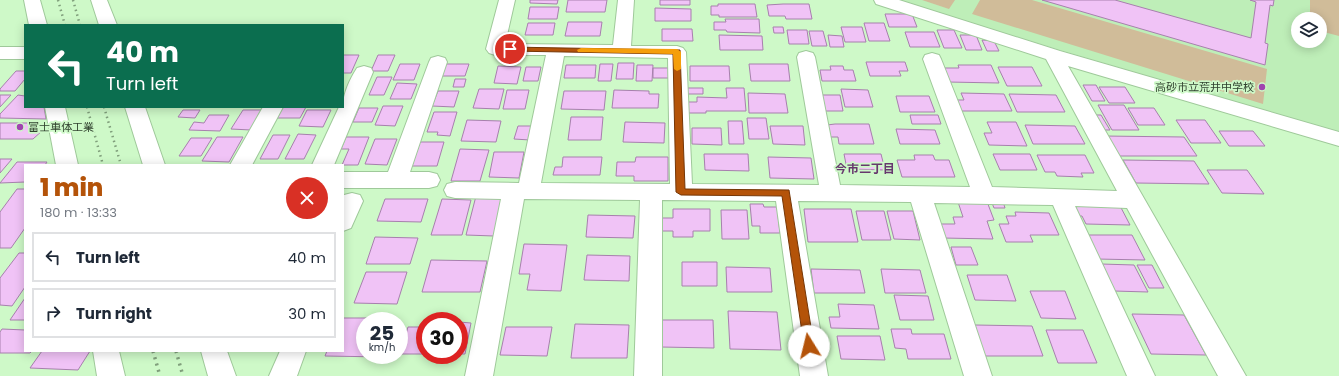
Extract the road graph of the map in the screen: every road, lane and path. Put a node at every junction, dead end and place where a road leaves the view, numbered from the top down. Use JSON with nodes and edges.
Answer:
{"nodes":[{"id":1,"x":32,"y":0,"type":"edge"},
{"id":2,"x":99,"y":0,"type":"edge"},
{"id":3,"x":508,"y":0,"type":"edge"},
{"id":4,"x":626,"y":0,"type":"edge"},
{"id":5,"x":882,"y":0,"type":"edge"},
{"id":6,"x":38,"y":24,"type":"edge"},
{"id":7,"x":108,"y":24,"type":"edge"},
{"id":8,"x":556,"y":50,"type":"junction"},
{"id":9,"x":622,"y":51,"type":"junction"},
{"id":10,"x":13,"y":53,"type":"edge"},
{"id":11,"x":1053,"y":55,"type":"junction"},
{"id":12,"x":806,"y":58,"type":"dead end"},
{"id":13,"x":932,"y":59,"type":"dead end"},
{"id":14,"x":438,"y":62,"type":"dead end"},
{"id":15,"x":0,"y":68,"type":"edge"},
{"id":16,"x":364,"y":72,"type":"dead end"},
{"id":17,"x":55,"y":108,"type":"edge"},
{"id":18,"x":135,"y":108,"type":"edge"},
{"id":19,"x":272,"y":108,"type":"edge"},
{"id":20,"x":1339,"y":139,"type":"edge"},
{"id":21,"x":67,"y":164,"type":"edge"},
{"id":22,"x":154,"y":164,"type":"edge"},
{"id":23,"x":242,"y":164,"type":"edge"},
{"id":24,"x":323,"y":164,"type":"edge"},
{"id":25,"x":344,"y":180,"type":"edge"},
{"id":26,"x":396,"y":180,"type":"junction"},
{"id":27,"x":429,"y":180,"type":"dead end"},
{"id":28,"x":455,"y":190,"type":"dead end"},
{"id":29,"x":522,"y":191,"type":"junction"},
{"id":30,"x":651,"y":192,"type":"junction"},
{"id":31,"x":681,"y":192,"type":"junction"},
{"id":32,"x":786,"y":193,"type":"junction"},
{"id":33,"x":831,"y":193,"type":"junction"},
{"id":34,"x":920,"y":194,"type":"junction"},
{"id":35,"x":984,"y":195,"type":"junction"},
{"id":36,"x":1060,"y":196,"type":"junction"},
{"id":37,"x":352,"y":200,"type":"dead end"},
{"id":38,"x":1133,"y":200,"type":"junction"},
{"id":39,"x":344,"y":220,"type":"edge"},
{"id":40,"x":106,"y":352,"type":"edge"},
{"id":41,"x":214,"y":352,"type":"edge"},
{"id":42,"x":293,"y":352,"type":"edge"},
{"id":43,"x":111,"y":376,"type":"edge"},
{"id":44,"x":222,"y":376,"type":"edge"},
{"id":45,"x":283,"y":376,"type":"edge"},
{"id":46,"x":479,"y":376,"type":"edge"},
{"id":47,"x":648,"y":376,"type":"edge"},
{"id":48,"x":814,"y":376,"type":"edge"},
{"id":49,"x":978,"y":376,"type":"edge"},
{"id":50,"x":1141,"y":376,"type":"edge"},
{"id":51,"x":1232,"y":376,"type":"edge"}],
"edges":[{"from":1,"to":6,"type":"street"},
{"from":2,"to":7,"type":"street"},
{"from":3,"to":8,"type":"street"},
{"from":4,"to":9,"type":"street"},
{"from":5,"to":11,"type":"street"},
{"from":8,"to":9,"type":"street"},
{"from":8,"to":29,"type":"street"},
{"from":9,"to":31,"type":"street"},
{"from":10,"to":15,"type":"street"},
{"from":11,"to":20,"type":"street"},
{"from":11,"to":38,"type":"street"},
{"from":12,"to":33,"type":"street"},
{"from":13,"to":35,"type":"street"},
{"from":14,"to":26,"type":"street"},
{"from":16,"to":24,"type":"street"},
{"from":17,"to":21,"type":"street"},
{"from":18,"to":22,"type":"street"},
{"from":19,"to":23,"type":"street"},
{"from":25,"to":26,"type":"street"},
{"from":26,"to":27,"type":"street"},
{"from":28,"to":29,"type":"street"},
{"from":29,"to":30,"type":"street"},
{"from":29,"to":46,"type":"street"},
{"from":30,"to":31,"type":"street"},
{"from":30,"to":47,"type":"street"},
{"from":31,"to":32,"type":"street"},
{"from":32,"to":33,"type":"street"},
{"from":32,"to":48,"type":"street"},
{"from":33,"to":34,"type":"street"},
{"from":34,"to":35,"type":"street"},
{"from":34,"to":49,"type":"street"},
{"from":35,"to":36,"type":"street"},
{"from":36,"to":38,"type":"street"},
{"from":36,"to":50,"type":"street"},
{"from":37,"to":39,"type":"street"},
{"from":38,"to":51,"type":"street"},
{"from":40,"to":43,"type":"street"},
{"from":41,"to":44,"type":"street"},
{"from":42,"to":45,"type":"street"}]}
